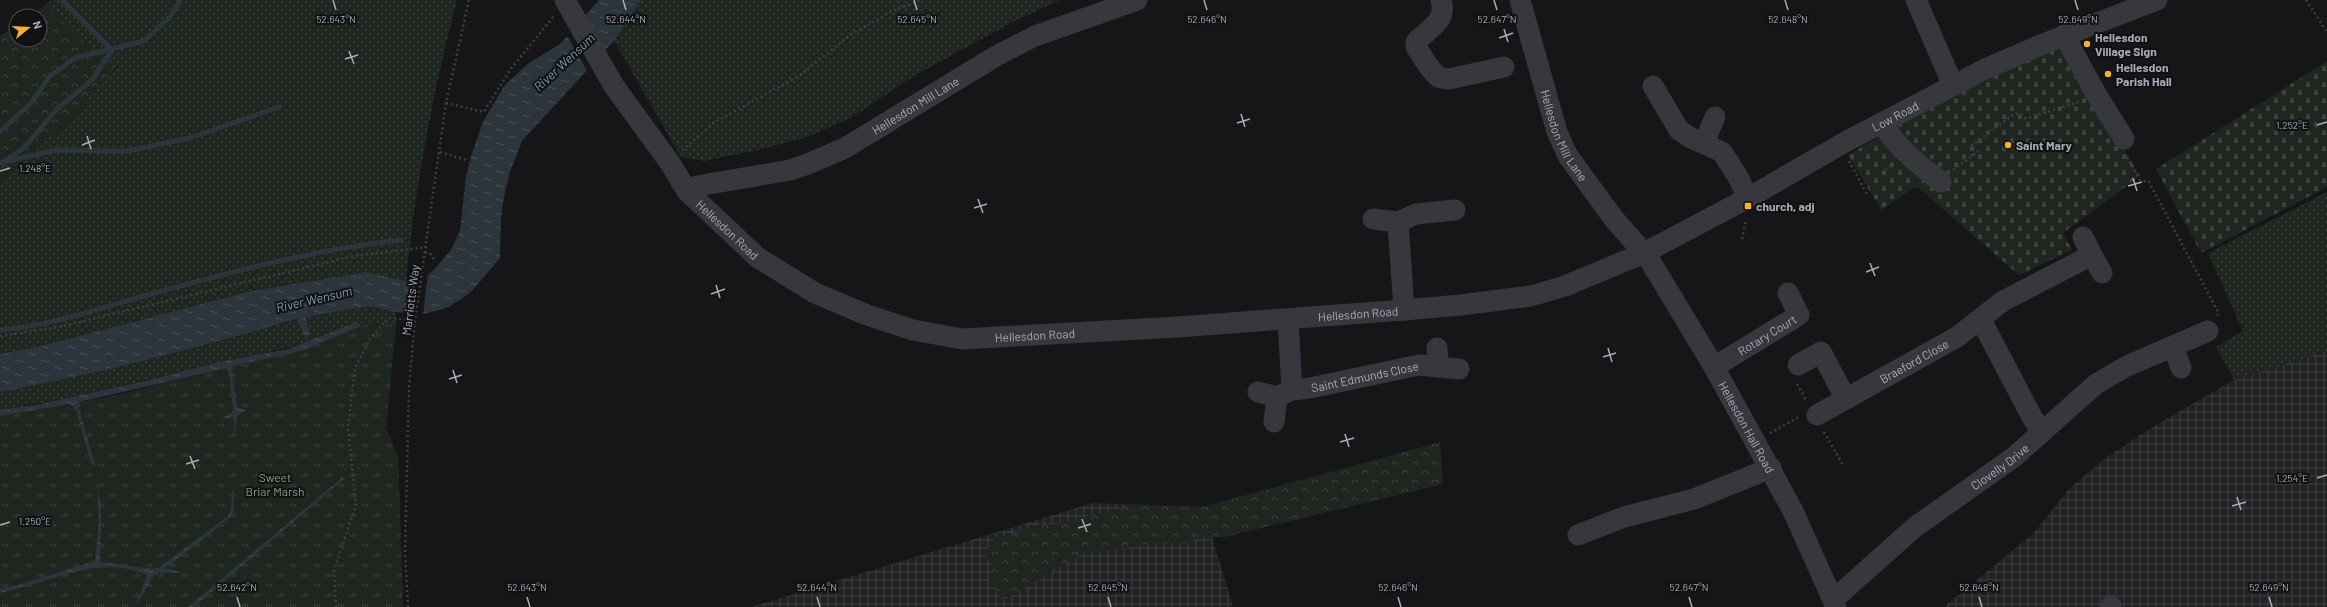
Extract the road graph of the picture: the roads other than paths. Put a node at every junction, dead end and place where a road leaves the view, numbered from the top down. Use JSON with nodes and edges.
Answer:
{"nodes":[{"id":1,"x":1137,"y":0,"type":"edge"},
{"id":2,"x":1441,"y":0,"type":"edge"},
{"id":3,"x":1520,"y":0,"type":"edge"},
{"id":4,"x":1916,"y":0,"type":"edge"},
{"id":5,"x":2157,"y":0,"type":"edge"},
{"id":6,"x":568,"y":6,"type":"edge"},
{"id":7,"x":2064,"y":35,"type":"junction"},
{"id":8,"x":1504,"y":67,"type":"dead end"},
{"id":9,"x":1953,"y":85,"type":"junction"},
{"id":10,"x":1653,"y":86,"type":"dead end"},
{"id":11,"x":1714,"y":117,"type":"dead end"},
{"id":12,"x":1882,"y":123,"type":"junction"},
{"id":13,"x":2124,"y":139,"type":"road end"},
{"id":14,"x":1704,"y":143,"type":"junction"},
{"id":15,"x":1939,"y":181,"type":"road end"},
{"id":16,"x":682,"y":183,"type":"junction"},
{"id":17,"x":1748,"y":198,"type":"junction"},
{"id":18,"x":1455,"y":210,"type":"dead end"},
{"id":19,"x":1373,"y":219,"type":"dead end"},
{"id":20,"x":1398,"y":222,"type":"junction"},
{"id":21,"x":1644,"y":253,"type":"junction"},
{"id":22,"x":2102,"y":273,"type":"dead end"},
{"id":23,"x":1788,"y":294,"type":"dead end"},
{"id":24,"x":1404,"y":310,"type":"junction"},
{"id":25,"x":1288,"y":318,"type":"junction"},
{"id":26,"x":1981,"y":320,"type":"junction"},
{"id":27,"x":2208,"y":331,"type":"road end"},
{"id":28,"x":2173,"y":347,"type":"junction"},
{"id":29,"x":1798,"y":365,"type":"dead end"},
{"id":30,"x":1714,"y":367,"type":"junction"},
{"id":31,"x":2181,"y":368,"type":"dead end"},
{"id":32,"x":1459,"y":369,"type":"dead end"},
{"id":33,"x":1276,"y":393,"type":"junction"},
{"id":34,"x":1846,"y":399,"type":"junction"},
{"id":35,"x":1811,"y":414,"type":"road end"},
{"id":36,"x":1274,"y":422,"type":"dead end"},
{"id":37,"x":2042,"y":432,"type":"junction"},
{"id":38,"x":1771,"y":468,"type":"junction"},
{"id":39,"x":1578,"y":535,"type":"dead end"},
{"id":40,"x":1834,"y":602,"type":"edge"}],
"edges":[{"from":1,"to":16,"type":"street","name":"Hellesdon Mill Lane"},
{"from":2,"to":8,"type":"street"},
{"from":3,"to":21,"type":"street","name":"Hellesdon Mill Lane"},
{"from":4,"to":9,"type":"street"},
{"from":5,"to":7,"type":"street","name":"Low Road"},
{"from":6,"to":16,"type":"street","name":"Hellesdon Road"},
{"from":7,"to":9,"type":"street","name":"Low Road"},
{"from":7,"to":13,"type":"street"},
{"from":9,"to":12,"type":"street","name":"Low Road"},
{"from":10,"to":14,"type":"street"},
{"from":11,"to":14,"type":"street"},
{"from":12,"to":15,"type":"street"},
{"from":12,"to":17,"type":"street","name":"Low Road"},
{"from":14,"to":17,"type":"street"},
{"from":16,"to":25,"type":"street","name":"Hellesdon Road"},
{"from":17,"to":21,"type":"street","name":"Low Road"},
{"from":18,"to":20,"type":"street"},
{"from":19,"to":20,"type":"street"},
{"from":20,"to":24,"type":"street"},
{"from":21,"to":24,"type":"street","name":"Hellesdon Road"},
{"from":21,"to":30,"type":"street","name":"Hellesdon Hall Road"},
{"from":22,"to":26,"type":"street","name":"Braeford Close"},
{"from":23,"to":30,"type":"street","name":"Rotary Court"},
{"from":24,"to":25,"type":"street","name":"Hellesdon Road"},
{"from":25,"to":33,"type":"street"},
{"from":26,"to":34,"type":"street","name":"Braeford Close"},
{"from":26,"to":37,"type":"street"},
{"from":27,"to":28,"type":"street","name":"Clovelly Drive"},
{"from":28,"to":31,"type":"street"},
{"from":28,"to":37,"type":"street","name":"Clovelly Drive"},
{"from":29,"to":34,"type":"street"},
{"from":30,"to":38,"type":"street","name":"Hellesdon Hall Road"},
{"from":32,"to":33,"type":"street","name":"Saint Edmunds Close"},
{"from":33,"to":36,"type":"street"},
{"from":34,"to":35,"type":"street","name":"Braeford Close"},
{"from":37,"to":40,"type":"street","name":"Clovelly Drive"},
{"from":38,"to":39,"type":"street"},
{"from":38,"to":40,"type":"street","name":"Hellesdon Hall Road"}]}
